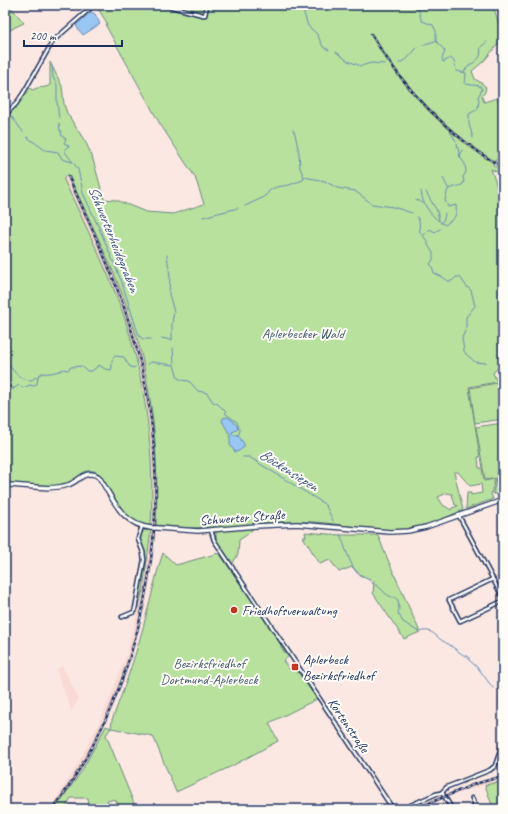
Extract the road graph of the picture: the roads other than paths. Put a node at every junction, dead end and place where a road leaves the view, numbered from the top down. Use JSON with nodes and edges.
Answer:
{"nodes":[{"id":1,"x":94,"y":5,"type":"edge"},
{"id":2,"x":164,"y":5,"type":"edge"},
{"id":3,"x":207,"y":5,"type":"edge"},
{"id":4,"x":5,"y":115,"type":"edge"},
{"id":5,"x":5,"y":485,"type":"edge"},
{"id":6,"x":503,"y":500,"type":"edge"},
{"id":7,"x":458,"y":516,"type":"junction"},
{"id":8,"x":142,"y":526,"type":"junction"},
{"id":9,"x":211,"y":530,"type":"junction"},
{"id":10,"x":493,"y":580,"type":"junction"},
{"id":11,"x":503,"y":599,"type":"edge"},
{"id":12,"x":122,"y":617,"type":"dead end"},
{"id":13,"x":503,"y":743,"type":"edge"},
{"id":14,"x":441,"y":793,"type":"junction"},
{"id":15,"x":472,"y":798,"type":"dead end"},
{"id":16,"x":393,"y":809,"type":"edge"},
{"id":17,"x":402,"y":809,"type":"edge"},
{"id":18,"x":452,"y":809,"type":"edge"},
{"id":19,"x":470,"y":809,"type":"edge"}],
"edges":[{"from":1,"to":4,"type":"street"},
{"from":2,"to":3,"type":"street"},
{"from":5,"to":8,"type":"street","name":"Schwerter Straße"},
{"from":6,"to":7,"type":"street","name":"Schwerter Straße"},
{"from":7,"to":9,"type":"street","name":"Schwerter Straße"},
{"from":7,"to":10,"type":"street"},
{"from":8,"to":9,"type":"street","name":"Schwerter Straße","bridge":true},
{"from":8,"to":12,"type":"street"},
{"from":9,"to":16,"type":"street","name":"Kortenstraße"},
{"from":10,"to":11,"type":"street"},
{"from":10,"to":11,"type":"street"},
{"from":13,"to":14,"type":"street"},
{"from":14,"to":17,"type":"street"},
{"from":14,"to":18,"type":"street"},
{"from":15,"to":19,"type":"street"}]}
